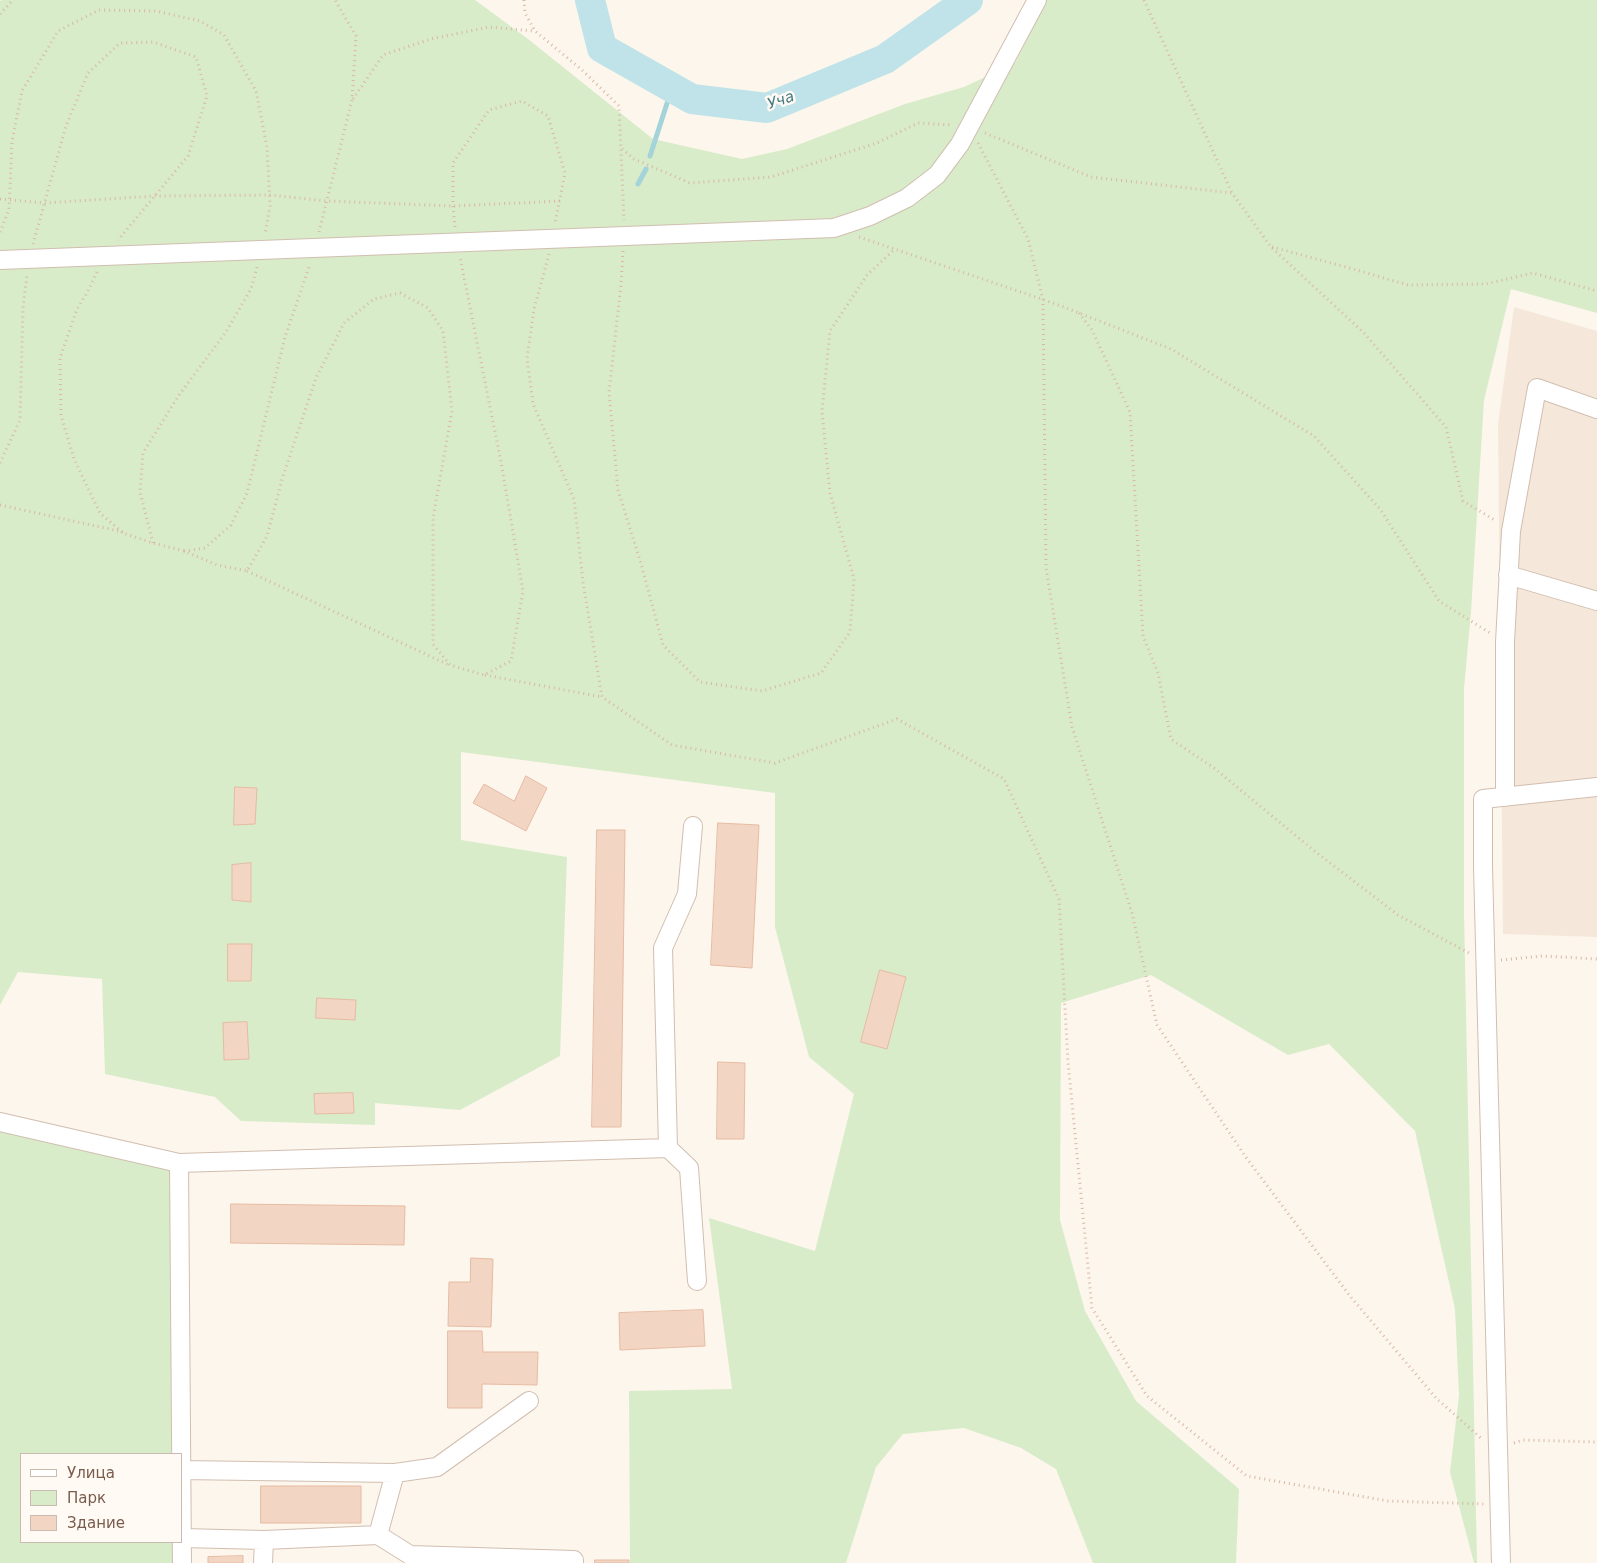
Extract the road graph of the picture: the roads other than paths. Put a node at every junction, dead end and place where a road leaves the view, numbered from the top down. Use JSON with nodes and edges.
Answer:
{"nodes":[{"id":1,"x":1037,"y":0,"type":"edge"},
{"id":2,"x":0,"y":260,"type":"edge"},
{"id":3,"x":1597,"y":409,"type":"edge"},
{"id":4,"x":1508,"y":575,"type":"junction"},
{"id":5,"x":1597,"y":601,"type":"edge"},
{"id":6,"x":1597,"y":787,"type":"edge"},
{"id":7,"x":1505,"y":797,"type":"junction"},
{"id":8,"x":693,"y":826,"type":"dead end"},
{"id":9,"x":0,"y":1122,"type":"edge"},
{"id":10,"x":668,"y":1148,"type":"junction"},
{"id":11,"x":179,"y":1163,"type":"junction"},
{"id":12,"x":697,"y":1281,"type":"dead end"},
{"id":13,"x":529,"y":1401,"type":"dead end"},
{"id":14,"x":182,"y":1453,"type":"edge"},
{"id":15,"x":182,"y":1470,"type":"edge"},
{"id":16,"x":395,"y":1473,"type":"junction"},
{"id":17,"x":378,"y":1535,"type":"junction"},
{"id":18,"x":182,"y":1538,"type":"edge"},
{"id":19,"x":264,"y":1540,"type":"junction"},
{"id":20,"x":182,"y":1563,"type":"edge"},
{"id":21,"x":263,"y":1563,"type":"edge"},
{"id":22,"x":574,"y":1563,"type":"edge"},
{"id":23,"x":1501,"y":1563,"type":"edge"}],
"edges":[{"from":1,"to":2,"type":"lane"},
{"from":3,"to":4,"type":"lane"},
{"from":4,"to":5,"type":"lane"},
{"from":4,"to":7,"type":"lane"},
{"from":6,"to":7,"type":"lane"},
{"from":7,"to":23,"type":"lane"},
{"from":8,"to":10,"type":"lane"},
{"from":9,"to":11,"type":"lane"},
{"from":10,"to":11,"type":"lane"},
{"from":10,"to":12,"type":"lane"},
{"from":11,"to":14,"type":"lane"},
{"from":13,"to":16,"type":"lane"},
{"from":15,"to":16,"type":"lane"},
{"from":15,"to":18,"type":"lane"},
{"from":16,"to":17,"type":"lane"},
{"from":17,"to":19,"type":"lane"},
{"from":17,"to":22,"type":"lane"},
{"from":18,"to":19,"type":"lane"},
{"from":18,"to":20,"type":"lane"},
{"from":19,"to":21,"type":"lane"}]}
